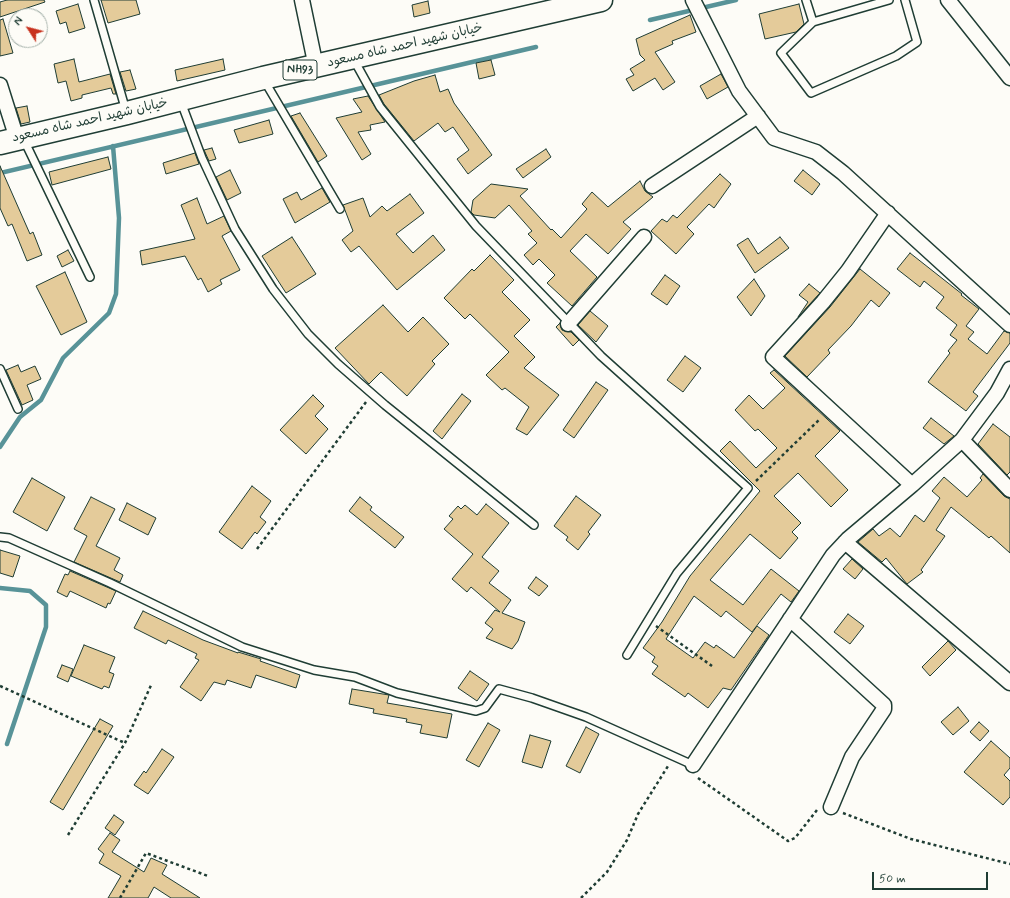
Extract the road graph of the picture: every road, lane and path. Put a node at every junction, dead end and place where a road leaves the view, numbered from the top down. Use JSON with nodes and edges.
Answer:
{"nodes":[{"id":1,"x":94,"y":0,"type":"edge"},
{"id":2,"x":302,"y":0,"type":"edge"},
{"id":3,"x":601,"y":0,"type":"edge"},
{"id":4,"x":693,"y":0,"type":"edge"},
{"id":5,"x":806,"y":0,"type":"edge"},
{"id":6,"x":888,"y":0,"type":"edge"},
{"id":7,"x":905,"y":0,"type":"edge"},
{"id":8,"x":948,"y":0,"type":"edge"},
{"id":9,"x":545,"y":7,"type":"edge"},
{"id":10,"x":813,"y":22,"type":"junction"},
{"id":11,"x":353,"y":58,"type":"junction"},
{"id":12,"x":316,"y":67,"type":"junction"},
{"id":13,"x":263,"y":78,"type":"junction"},
{"id":14,"x":1010,"y":78,"type":"edge"},
{"id":15,"x":0,"y":84,"type":"edge"},
{"id":16,"x":180,"y":100,"type":"junction"},
{"id":17,"x":127,"y":113,"type":"junction"},
{"id":18,"x":758,"y":116,"type":"junction"},
{"id":19,"x":13,"y":140,"type":"edge"},
{"id":20,"x":652,"y":186,"type":"dead end"},
{"id":21,"x":340,"y":209,"type":"dead end"},
{"id":22,"x":888,"y":213,"type":"junction"},
{"id":23,"x":644,"y":237,"type":"dead end"},
{"id":24,"x":90,"y":277,"type":"dead end"},
{"id":25,"x":568,"y":324,"type":"junction"},
{"id":26,"x":1010,"y":324,"type":"edge"},
{"id":27,"x":0,"y":369,"type":"edge"},
{"id":28,"x":1010,"y":369,"type":"edge"},
{"id":29,"x":372,"y":394,"type":"junction"},
{"id":30,"x":18,"y":409,"type":"dead end"},
{"id":31,"x":830,"y":409,"type":"junction"},
{"id":32,"x":962,"y":440,"type":"junction"},
{"id":33,"x":912,"y":485,"type":"junction"},
{"id":34,"x":748,"y":488,"type":"junction"},
{"id":35,"x":1010,"y":490,"type":"edge"},
{"id":36,"x":534,"y":525,"type":"dead end"},
{"id":37,"x":0,"y":537,"type":"edge"},
{"id":38,"x":845,"y":542,"type":"junction"},
{"id":39,"x":257,"y":549,"type":"dead end"},
{"id":40,"x":790,"y":619,"type":"junction"},
{"id":41,"x":649,"y":621,"type":"junction"},
{"id":42,"x":628,"y":655,"type":"dead end"},
{"id":43,"x":712,"y":666,"type":"dead end"},
{"id":44,"x":152,"y":683,"type":"dead end"},
{"id":45,"x":1010,"y":683,"type":"edge"},
{"id":46,"x":0,"y":686,"type":"edge"},
{"id":47,"x":125,"y":743,"type":"junction"},
{"id":48,"x":674,"y":756,"type":"junction"},
{"id":49,"x":693,"y":766,"type":"junction"},
{"id":50,"x":831,"y":807,"type":"junction"},
{"id":51,"x":68,"y":835,"type":"dead end"},
{"id":52,"x":1010,"y":864,"type":"edge"},
{"id":53,"x":208,"y":876,"type":"dead end"},
{"id":54,"x":120,"y":898,"type":"edge"},
{"id":55,"x":581,"y":898,"type":"edge"}],
"edges":[{"from":1,"to":17,"type":"lane"},
{"from":2,"to":12,"type":"street"},
{"from":3,"to":9,"type":"main road","name":"خیابان شهید احمد شاه مسعود","number":"NH93"},
{"from":4,"to":18,"type":"street"},
{"from":5,"to":10,"type":"lane"},
{"from":6,"to":10,"type":"lane"},
{"from":7,"to":10,"type":"lane"},
{"from":8,"to":14,"type":"street"},
{"from":9,"to":11,"type":"main road","name":"خیابان شهید احمد شاه مسعود","number":"NH93"},
{"from":11,"to":12,"type":"main road","name":"خیابان شهید احمد شاه مسعود","number":"NH93"},
{"from":11,"to":25,"type":"lane"},
{"from":12,"to":13,"type":"main road","name":"خیابان شهید احمد شاه مسعود","number":"NH93"},
{"from":13,"to":16,"type":"main road","name":"خیابان شهید احمد شاه مسعود","number":"NH93"},
{"from":13,"to":21,"type":"lane"},
{"from":15,"to":19,"type":"street"},
{"from":16,"to":17,"type":"main road","name":"خیابان شهید احمد شاه مسعود","number":"NH93"},
{"from":16,"to":29,"type":"lane"},
{"from":17,"to":19,"type":"main road","name":"خیابان شهید احمد شاه مسعود","number":"NH93"},
{"from":18,"to":20,"type":"street"},
{"from":18,"to":22,"type":"street"},
{"from":19,"to":24,"type":"lane"},
{"from":22,"to":26,"type":"street"},
{"from":22,"to":31,"type":"street"},
{"from":23,"to":25,"type":"street"},
{"from":25,"to":34,"type":"lane"},
{"from":27,"to":30,"type":"lane"},
{"from":28,"to":32,"type":"street"},
{"from":29,"to":36,"type":"lane"},
{"from":29,"to":39,"type":"path"},
{"from":31,"to":33,"type":"street"},
{"from":31,"to":34,"type":"path"},
{"from":32,"to":33,"type":"street"},
{"from":32,"to":35,"type":"street"},
{"from":33,"to":38,"type":"street"},
{"from":34,"to":41,"type":"lane"},
{"from":37,"to":48,"type":"lane"},
{"from":38,"to":40,"type":"street"},
{"from":38,"to":45,"type":"street"},
{"from":40,"to":49,"type":"street"},
{"from":40,"to":50,"type":"street"},
{"from":41,"to":42,"type":"lane"},
{"from":41,"to":43,"type":"path"},
{"from":44,"to":47,"type":"path"},
{"from":46,"to":47,"type":"path"},
{"from":47,"to":51,"type":"path"},
{"from":48,"to":49,"type":"lane"},
{"from":48,"to":55,"type":"path"},
{"from":49,"to":50,"type":"path"},
{"from":50,"to":52,"type":"path"},
{"from":53,"to":54,"type":"path"}]}
